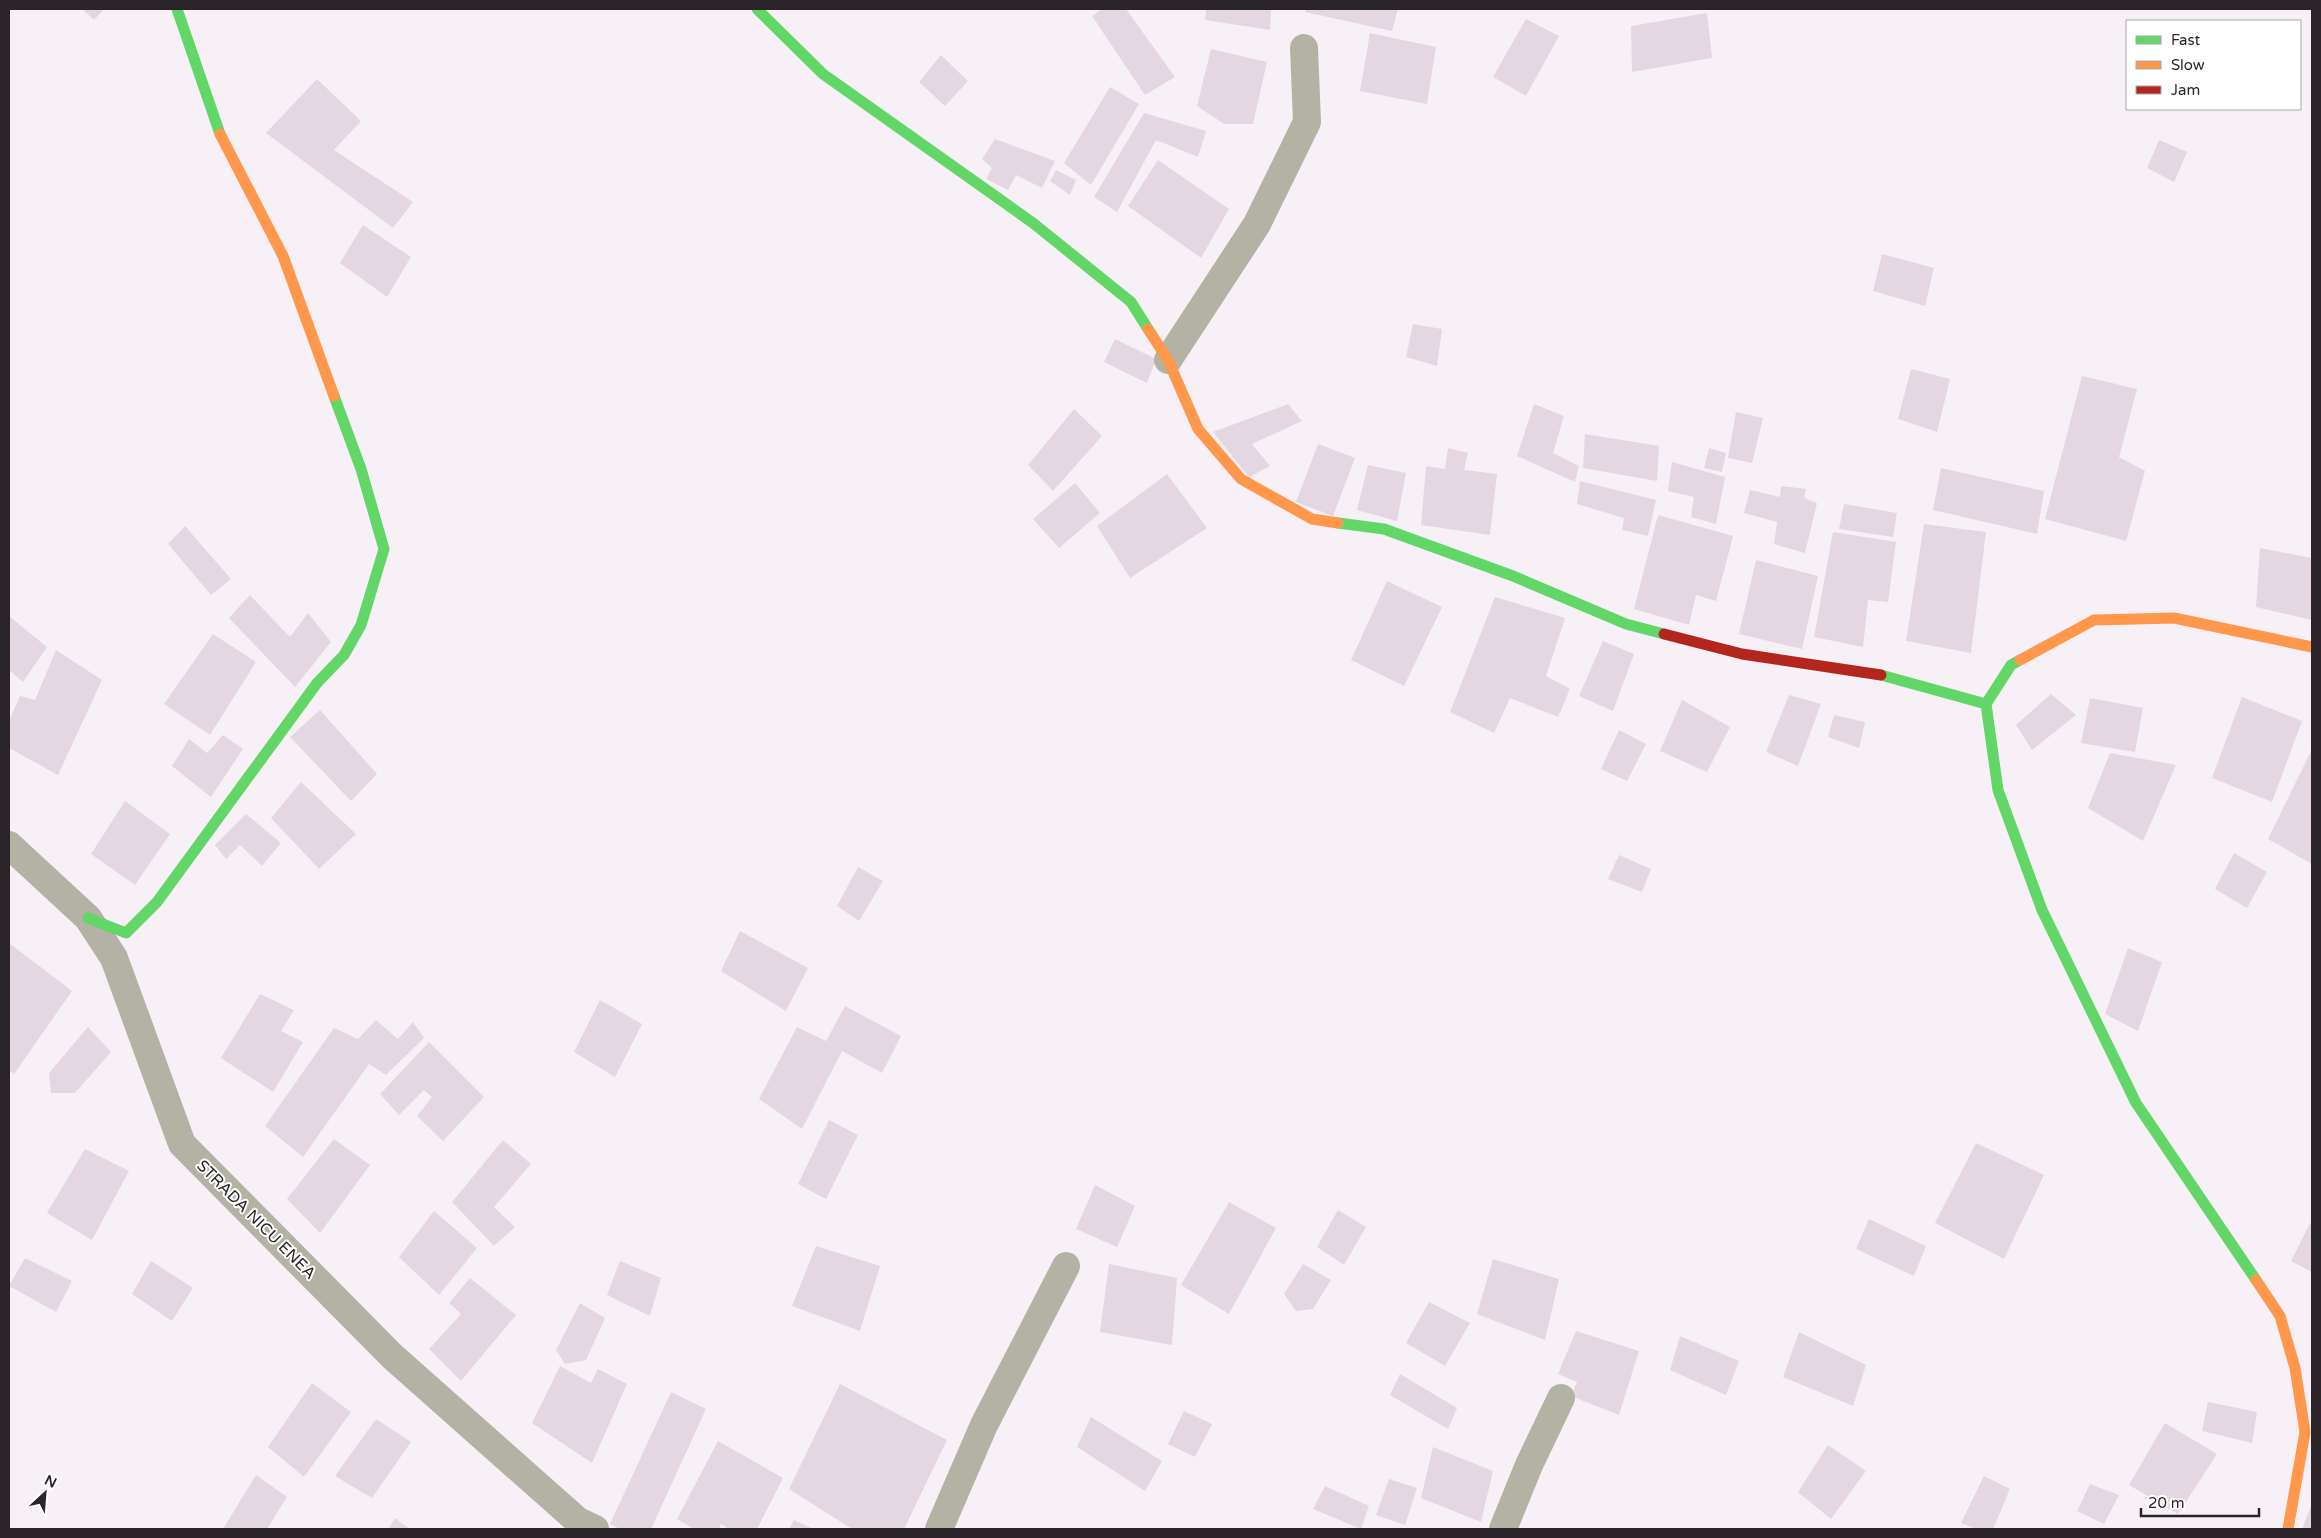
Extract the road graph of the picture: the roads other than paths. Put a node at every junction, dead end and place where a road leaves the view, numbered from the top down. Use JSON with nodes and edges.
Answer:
{"nodes":[{"id":1,"x":177,"y":9,"type":"edge"},
{"id":2,"x":756,"y":9,"type":"edge"},
{"id":3,"x":1304,"y":48,"type":"dead end"},
{"id":4,"x":1168,"y":360,"type":"junction"},
{"id":5,"x":2312,"y":647,"type":"edge"},
{"id":6,"x":1986,"y":704,"type":"junction"},
{"id":7,"x":9,"y":845,"type":"edge"},
{"id":8,"x":88,"y":918,"type":"junction"},
{"id":9,"x":1066,"y":1266,"type":"dead end"},
{"id":10,"x":1562,"y":1398,"type":"dead end"},
{"id":11,"x":595,"y":1529,"type":"edge"},
{"id":12,"x":939,"y":1529,"type":"edge"},
{"id":13,"x":1503,"y":1529,"type":"edge"},
{"id":14,"x":2288,"y":1529,"type":"edge"}],
"edges":[{"from":1,"to":8,"type":"street"},
{"from":2,"to":4,"type":"street"},
{"from":3,"to":4,"type":"street"},
{"from":4,"to":6,"type":"street"},
{"from":5,"to":6,"type":"street"},
{"from":6,"to":14,"type":"street"},
{"from":7,"to":8,"type":"street","name":"STRADA NICU ENEA"},
{"from":8,"to":11,"type":"street","name":"STRADA NICU ENEA"},
{"from":9,"to":12,"type":"street"},
{"from":10,"to":13,"type":"street"}]}
